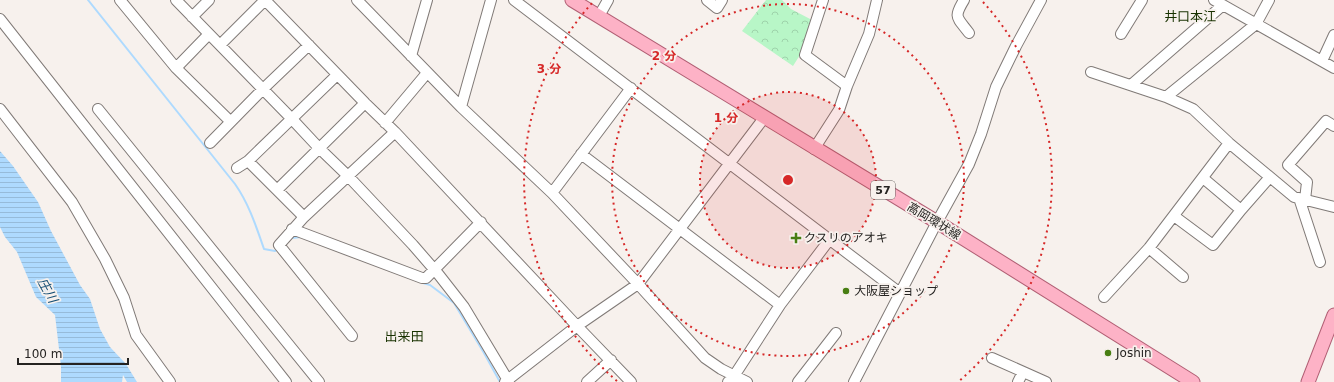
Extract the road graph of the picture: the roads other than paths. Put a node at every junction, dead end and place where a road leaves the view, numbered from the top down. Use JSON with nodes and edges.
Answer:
{"nodes":[{"id":1,"x":120,"y":0,"type":"edge"},
{"id":2,"x":176,"y":0,"type":"edge"},
{"id":3,"x":209,"y":0,"type":"edge"},
{"id":4,"x":265,"y":0,"type":"edge"},
{"id":5,"x":357,"y":0,"type":"edge"},
{"id":6,"x":427,"y":0,"type":"edge"},
{"id":7,"x":491,"y":0,"type":"edge"},
{"id":8,"x":514,"y":0,"type":"edge"},
{"id":9,"x":572,"y":0,"type":"edge"},
{"id":10,"x":608,"y":0,"type":"edge"},
{"id":11,"x":707,"y":0,"type":"edge"},
{"id":12,"x":722,"y":0,"type":"edge"},
{"id":13,"x":823,"y":0,"type":"edge"},
{"id":14,"x":877,"y":0,"type":"edge"},
{"id":15,"x":964,"y":0,"type":"edge"},
{"id":16,"x":1041,"y":0,"type":"edge"},
{"id":17,"x":1142,"y":0,"type":"edge"},
{"id":18,"x":1214,"y":0,"type":"edge"},
{"id":19,"x":1269,"y":0,"type":"edge"},
{"id":20,"x":1229,"y":4,"type":"edge"},
{"id":21,"x":599,"y":16,"type":"junction"},
{"id":22,"x":192,"y":17,"type":"junction"},
{"id":23,"x":0,"y":19,"type":"edge"},
{"id":24,"x":1256,"y":24,"type":"junction"},
{"id":25,"x":969,"y":33,"type":"dead end"},
{"id":26,"x":209,"y":34,"type":"junction"},
{"id":27,"x":1121,"y":34,"type":"dead end"},
{"id":28,"x":1334,"y":35,"type":"edge"},
{"id":29,"x":220,"y":45,"type":"junction"},
{"id":30,"x":309,"y":45,"type":"junction"},
{"id":31,"x":411,"y":56,"type":"junction"},
{"id":32,"x":1322,"y":61,"type":"junction"},
{"id":33,"x":176,"y":68,"type":"junction"},
{"id":34,"x":1334,"y":68,"type":"edge"},
{"id":35,"x":1091,"y":72,"type":"dead end"},
{"id":36,"x":427,"y":73,"type":"junction"},
{"id":37,"x":337,"y":74,"type":"junction"},
{"id":38,"x":1131,"y":85,"type":"junction"},
{"id":39,"x":847,"y":86,"type":"junction"},
{"id":40,"x":631,"y":88,"type":"junction"},
{"id":41,"x":262,"y":89,"type":"junction"},
{"id":42,"x":1166,"y":97,"type":"junction"},
{"id":43,"x":365,"y":104,"type":"junction"},
{"id":44,"x":461,"y":107,"type":"junction"},
{"id":45,"x":0,"y":109,"type":"edge"},
{"id":46,"x":98,"y":109,"type":"dead end"},
{"id":47,"x":291,"y":118,"type":"junction"},
{"id":48,"x":764,"y":118,"type":"junction"},
{"id":49,"x":230,"y":122,"type":"junction"},
{"id":50,"x":385,"y":123,"type":"junction"},
{"id":51,"x":1334,"y":126,"type":"edge"},
{"id":52,"x":395,"y":132,"type":"junction"},
{"id":53,"x":210,"y":143,"type":"dead end"},
{"id":54,"x":1229,"y":143,"type":"junction"},
{"id":55,"x":319,"y":148,"type":"junction"},
{"id":56,"x":814,"y":149,"type":"junction"},
{"id":57,"x":581,"y":154,"type":"junction"},
{"id":58,"x":248,"y":161,"type":"junction"},
{"id":59,"x":730,"y":164,"type":"junction"},
{"id":60,"x":237,"y":168,"type":"dead end"},
{"id":61,"x":348,"y":176,"type":"junction"},
{"id":62,"x":1270,"y":177,"type":"junction"},
{"id":63,"x":1203,"y":178,"type":"junction"},
{"id":64,"x":277,"y":190,"type":"junction"},
{"id":65,"x":552,"y":193,"type":"junction"},
{"id":66,"x":1302,"y":199,"type":"junction"},
{"id":67,"x":1334,"y":207,"type":"edge"},
{"id":68,"x":1241,"y":210,"type":"junction"},
{"id":69,"x":1174,"y":216,"type":"junction"},
{"id":70,"x":304,"y":217,"type":"junction"},
{"id":71,"x":481,"y":222,"type":"junction"},
{"id":72,"x":937,"y":222,"type":"junction"},
{"id":73,"x":680,"y":228,"type":"junction"},
{"id":74,"x":292,"y":229,"type":"junction"},
{"id":75,"x":830,"y":239,"type":"junction"},
{"id":76,"x":1149,"y":248,"type":"junction"},
{"id":77,"x":1320,"y":262,"type":"dead end"},
{"id":78,"x":434,"y":270,"type":"junction"},
{"id":79,"x":1183,"y":277,"type":"dead end"},
{"id":80,"x":638,"y":284,"type":"junction"},
{"id":81,"x":900,"y":293,"type":"junction"},
{"id":82,"x":1104,"y":297,"type":"dead end"},
{"id":83,"x":780,"y":305,"type":"junction"},
{"id":84,"x":1334,"y":315,"type":"edge"},
{"id":85,"x":577,"y":326,"type":"junction"},
{"id":86,"x":836,"y":333,"type":"dead end"},
{"id":87,"x":352,"y":336,"type":"dead end"},
{"id":88,"x":992,"y":358,"type":"dead end"},
{"id":89,"x":611,"y":360,"type":"junction"},
{"id":90,"x":1023,"y":372,"type":"junction"},
{"id":91,"x":731,"y":379,"type":"edge"},
{"id":92,"x":507,"y":381,"type":"edge"},
{"id":93,"x":170,"y":382,"type":"edge"},
{"id":94,"x":286,"y":382,"type":"edge"},
{"id":95,"x":319,"y":382,"type":"edge"},
{"id":96,"x":587,"y":382,"type":"edge"},
{"id":97,"x":631,"y":382,"type":"edge"},
{"id":98,"x":747,"y":382,"type":"edge"},
{"id":99,"x":798,"y":382,"type":"edge"},
{"id":100,"x":854,"y":382,"type":"edge"},
{"id":101,"x":1018,"y":382,"type":"edge"},
{"id":102,"x":1046,"y":382,"type":"edge"},
{"id":103,"x":1193,"y":382,"type":"edge"},
{"id":104,"x":1308,"y":382,"type":"edge"}],
"edges":[{"from":1,"to":33,"type":"street"},
{"from":2,"to":22,"type":"street"},
{"from":3,"to":22,"type":"street"},
{"from":4,"to":29,"type":"street"},
{"from":4,"to":30,"type":"street"},
{"from":5,"to":31,"type":"street"},
{"from":6,"to":31,"type":"street"},
{"from":7,"to":44,"type":"street"},
{"from":8,"to":40,"type":"street"},
{"from":9,"to":21,"type":"main road","name":"高岡環状線","number":"57"},
{"from":10,"to":21,"type":"street"},
{"from":11,"to":12,"type":"street"},
{"from":13,"to":39,"type":"street"},
{"from":14,"to":39,"type":"street"},
{"from":15,"to":25,"type":"street"},
{"from":16,"to":72,"type":"street"},
{"from":17,"to":27,"type":"street"},
{"from":18,"to":20,"type":"street"},
{"from":19,"to":24,"type":"street"},
{"from":20,"to":24,"type":"street"},
{"from":20,"to":38,"type":"street"},
{"from":21,"to":48,"type":"main road","name":"高岡環状線","number":"57"},
{"from":22,"to":26,"type":"street"},
{"from":23,"to":94,"type":"street"},
{"from":24,"to":32,"type":"street"},
{"from":24,"to":42,"type":"street"},
{"from":26,"to":29,"type":"street"},
{"from":26,"to":33,"type":"street"},
{"from":28,"to":32,"type":"street"},
{"from":29,"to":41,"type":"street"},
{"from":30,"to":37,"type":"street"},
{"from":30,"to":41,"type":"street"},
{"from":31,"to":36,"type":"street"},
{"from":32,"to":34,"type":"street"},
{"from":33,"to":49,"type":"street"},
{"from":35,"to":38,"type":"street"},
{"from":36,"to":44,"type":"street"},
{"from":36,"to":50,"type":"street"},
{"from":37,"to":43,"type":"street"},
{"from":37,"to":47,"type":"street"},
{"from":38,"to":42,"type":"street"},
{"from":39,"to":56,"type":"street"},
{"from":40,"to":57,"type":"street"},
{"from":40,"to":59,"type":"street"},
{"from":41,"to":47,"type":"street"},
{"from":41,"to":49,"type":"street"},
{"from":42,"to":54,"type":"street"},
{"from":43,"to":50,"type":"street"},
{"from":43,"to":55,"type":"street"},
{"from":44,"to":65,"type":"street"},
{"from":45,"to":93,"type":"street"},
{"from":46,"to":95,"type":"street"},
{"from":47,"to":55,"type":"street"},
{"from":47,"to":58,"type":"street"},
{"from":48,"to":56,"type":"main road","name":"高岡環状線","number":"57"},
{"from":48,"to":59,"type":"street"},
{"from":49,"to":53,"type":"street"},
{"from":50,"to":52,"type":"street"},
{"from":51,"to":66,"type":"street"},
{"from":52,"to":61,"type":"street"},
{"from":52,"to":71,"type":"street"},
{"from":54,"to":62,"type":"street"},
{"from":54,"to":63,"type":"street"},
{"from":55,"to":61,"type":"street"},
{"from":55,"to":64,"type":"street"},
{"from":56,"to":72,"type":"main road","name":"高岡環状線","number":"57"},
{"from":57,"to":65,"type":"street"},
{"from":57,"to":73,"type":"street"},
{"from":58,"to":60,"type":"street"},
{"from":58,"to":64,"type":"street"},
{"from":59,"to":73,"type":"street"},
{"from":59,"to":75,"type":"street"},
{"from":61,"to":70,"type":"street"},
{"from":61,"to":78,"type":"street"},
{"from":62,"to":66,"type":"street"},
{"from":62,"to":68,"type":"street"},
{"from":63,"to":68,"type":"street"},
{"from":63,"to":69,"type":"street"},
{"from":64,"to":70,"type":"street"},
{"from":65,"to":80,"type":"street"},
{"from":66,"to":67,"type":"street"},
{"from":66,"to":77,"type":"street"},
{"from":68,"to":69,"type":"street"},
{"from":69,"to":76,"type":"street"},
{"from":70,"to":74,"type":"street"},
{"from":71,"to":78,"type":"street"},
{"from":71,"to":85,"type":"street"},
{"from":72,"to":81,"type":"street"},
{"from":72,"to":103,"type":"main road","name":"高岡環状線","number":"57"},
{"from":73,"to":80,"type":"street"},
{"from":73,"to":83,"type":"street"},
{"from":74,"to":78,"type":"street"},
{"from":74,"to":87,"type":"street"},
{"from":75,"to":81,"type":"street"},
{"from":75,"to":83,"type":"street"},
{"from":76,"to":79,"type":"street"},
{"from":76,"to":82,"type":"street"},
{"from":78,"to":92,"type":"street"},
{"from":80,"to":85,"type":"street"},
{"from":80,"to":91,"type":"street"},
{"from":81,"to":100,"type":"street"},
{"from":83,"to":91,"type":"street"},
{"from":84,"to":104,"type":"main road"},
{"from":85,"to":89,"type":"street"},
{"from":85,"to":92,"type":"street"},
{"from":86,"to":99,"type":"street"},
{"from":88,"to":90,"type":"street"},
{"from":89,"to":96,"type":"street"},
{"from":89,"to":97,"type":"street"},
{"from":90,"to":101,"type":"street"},
{"from":90,"to":102,"type":"street"},
{"from":91,"to":98,"type":"street"}]}
